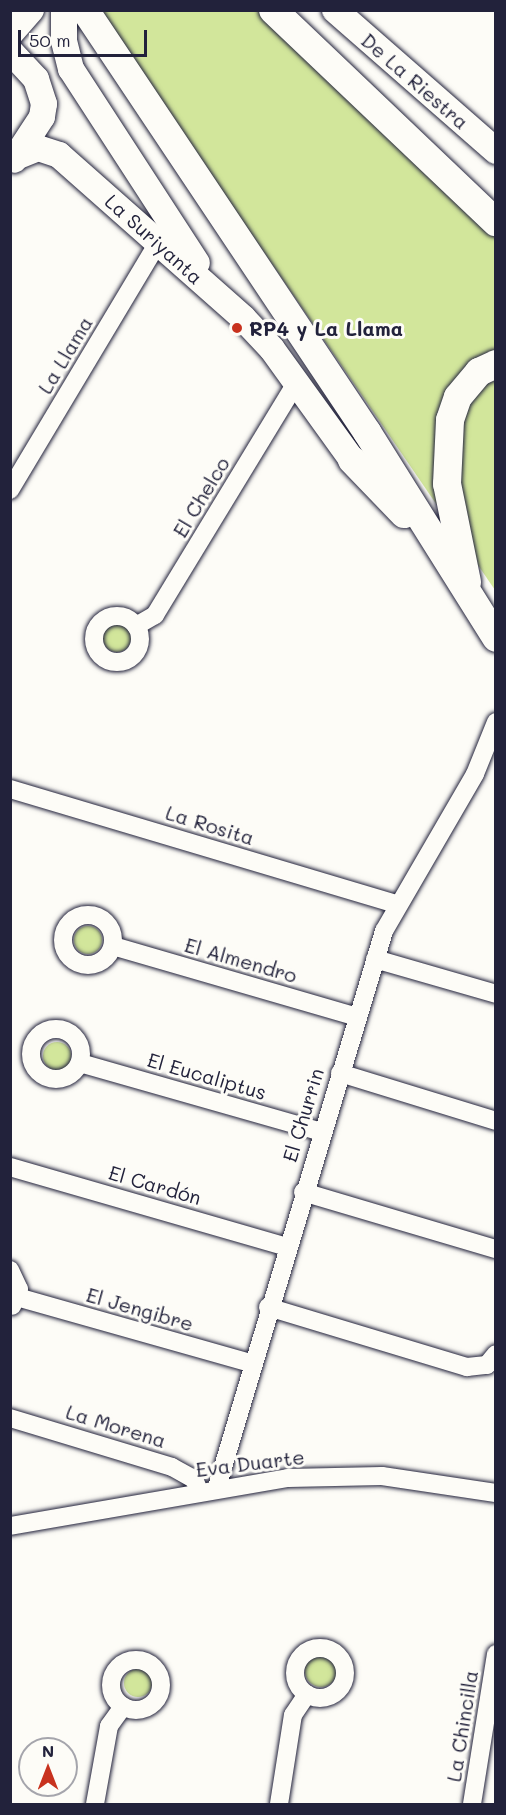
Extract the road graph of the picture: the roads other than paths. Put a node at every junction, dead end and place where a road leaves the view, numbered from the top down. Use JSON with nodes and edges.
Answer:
{"nodes":[{"id":1,"x":31,"y":10,"type":"edge"},
{"id":2,"x":64,"y":10,"type":"edge"},
{"id":3,"x":85,"y":10,"type":"edge"},
{"id":4,"x":273,"y":10,"type":"edge"},
{"id":5,"x":335,"y":10,"type":"edge"},
{"id":6,"x":10,"y":34,"type":"edge"},
{"id":7,"x":10,"y":51,"type":"edge"},
{"id":8,"x":495,"y":151,"type":"edge"},
{"id":9,"x":14,"y":161,"type":"edge"},
{"id":10,"x":495,"y":222,"type":"edge"},
{"id":11,"x":158,"y":243,"type":"junction"},
{"id":12,"x":243,"y":318,"type":"junction"},
{"id":13,"x":495,"y":364,"type":"edge"},
{"id":14,"x":296,"y":383,"type":"junction"},
{"id":15,"x":352,"y":460,"type":"joint"},
{"id":16,"x":10,"y":490,"type":"edge"},
{"id":17,"x":438,"y":550,"type":"junction"},
{"id":18,"x":471,"y":598,"type":"junction"},
{"id":19,"x":136,"y":626,"type":"dead end"},
{"id":20,"x":495,"y":641,"type":"edge"},
{"id":21,"x":495,"y":722,"type":"edge"},
{"id":22,"x":495,"y":757,"type":"edge"},
{"id":23,"x":475,"y":774,"type":"junction"},
{"id":24,"x":10,"y":789,"type":"edge"},
{"id":25,"x":396,"y":904,"type":"junction"},
{"id":26,"x":113,"y":946,"type":"dead end"},
{"id":27,"x":375,"y":959,"type":"junction"},
{"id":28,"x":495,"y":994,"type":"edge"},
{"id":29,"x":357,"y":1017,"type":"junction"},
{"id":30,"x":80,"y":1064,"type":"dead end"},
{"id":31,"x":340,"y":1073,"type":"junction"},
{"id":32,"x":495,"y":1121,"type":"edge"},
{"id":33,"x":322,"y":1132,"type":"junction"},
{"id":34,"x":10,"y":1167,"type":"edge"},
{"id":35,"x":303,"y":1192,"type":"junction"},
{"id":36,"x":287,"y":1246,"type":"junction"},
{"id":37,"x":495,"y":1249,"type":"edge"},
{"id":38,"x":10,"y":1270,"type":"edge"},
{"id":39,"x":14,"y":1302,"type":"edge"},
{"id":40,"x":268,"y":1307,"type":"junction"},
{"id":41,"x":495,"y":1354,"type":"edge"},
{"id":42,"x":251,"y":1364,"type":"junction"},
{"id":43,"x":10,"y":1418,"type":"edge"},
{"id":44,"x":208,"y":1489,"type":"junction"},
{"id":45,"x":495,"y":1493,"type":"edge"},
{"id":46,"x":10,"y":1526,"type":"edge"},
{"id":47,"x":495,"y":1654,"type":"edge"},
{"id":48,"x":307,"y":1694,"type":"dead end"},
{"id":49,"x":123,"y":1707,"type":"dead end"},
{"id":50,"x":475,"y":1802,"type":"edge"},
{"id":51,"x":95,"y":1804,"type":"edge"},
{"id":52,"x":279,"y":1804,"type":"edge"}],
"edges":[{"from":1,"to":6,"type":"street"},
{"from":2,"to":12,"type":"street"},
{"from":3,"to":17,"type":"main road"},
{"from":4,"to":10,"type":"main road"},
{"from":5,"to":8,"type":"street","name":"De La Riestra"},
{"from":7,"to":9,"type":"street","name":"La Suriyanta"},
{"from":9,"to":11,"type":"street","name":"La Suriyanta"},
{"from":11,"to":12,"type":"street","name":"La Suriyanta"},
{"from":11,"to":16,"type":"street","name":"La Llama"},
{"from":12,"to":14,"type":"street","name":"La Suriyanta"},
{"from":13,"to":18,"type":"main road"},
{"from":14,"to":15,"type":"street","name":"La Suriyanta"},
{"from":14,"to":19,"type":"street","name":"El Chelco"},
{"from":15,"to":17,"type":"main road"},
{"from":17,"to":18,"type":"main road"},
{"from":18,"to":20,"type":"main road"},
{"from":21,"to":23,"type":"street","name":"El Churrin"},
{"from":22,"to":23,"type":"street","name":"El Churrin"},
{"from":23,"to":25,"type":"street","name":"El Churrin"},
{"from":24,"to":25,"type":"street","name":"La Rosita"},
{"from":25,"to":27,"type":"street","name":"El Churrin"},
{"from":26,"to":29,"type":"street","name":"El Almendro"},
{"from":27,"to":28,"type":"street"},
{"from":27,"to":29,"type":"street","name":"El Churrin"},
{"from":29,"to":31,"type":"street","name":"El Churrin"},
{"from":30,"to":33,"type":"street","name":"El Eucaliptus"},
{"from":31,"to":32,"type":"street"},
{"from":31,"to":33,"type":"street","name":"El Churrin"},
{"from":33,"to":35,"type":"street","name":"El Churrin"},
{"from":34,"to":36,"type":"street","name":"El Cardón"},
{"from":35,"to":36,"type":"street","name":"El Churrin"},
{"from":35,"to":37,"type":"street"},
{"from":36,"to":40,"type":"street","name":"El Churrin"},
{"from":38,"to":39,"type":"street","name":"El Jengibre"},
{"from":39,"to":42,"type":"street","name":"El Jengibre"},
{"from":40,"to":41,"type":"street"},
{"from":40,"to":42,"type":"street","name":"El Churrin"},
{"from":42,"to":44,"type":"street","name":"El Churrin"},
{"from":43,"to":44,"type":"street","name":"La Morena"},
{"from":44,"to":45,"type":"street","name":"Eva Duarte"},
{"from":44,"to":46,"type":"street","name":"Eva Duarte"},
{"from":47,"to":50,"type":"street","name":"La Chincilla"},
{"from":48,"to":52,"type":"street"},
{"from":49,"to":51,"type":"street"}]}
